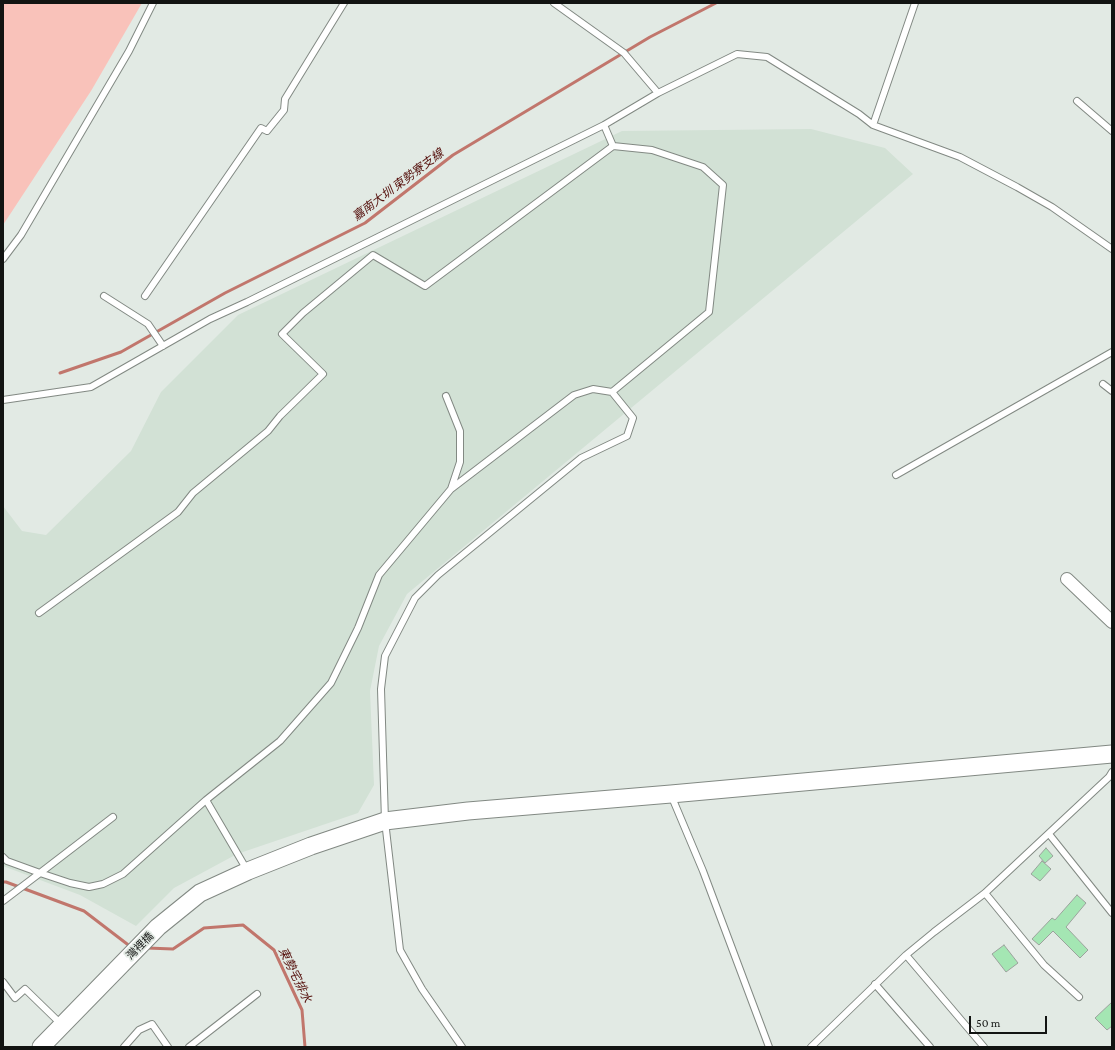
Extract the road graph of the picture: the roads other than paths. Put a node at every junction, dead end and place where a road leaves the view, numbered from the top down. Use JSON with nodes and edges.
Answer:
{"nodes":[{"id":1,"x":153,"y":3,"type":"edge"},
{"id":2,"x":344,"y":3,"type":"edge"},
{"id":3,"x":554,"y":3,"type":"edge"},
{"id":4,"x":915,"y":3,"type":"edge"},
{"id":5,"x":658,"y":93,"type":"junction"},
{"id":6,"x":1077,"y":102,"type":"dead end"},
{"id":7,"x":604,"y":125,"type":"junction"},
{"id":8,"x":874,"y":125,"type":"junction"},
{"id":9,"x":1112,"y":131,"type":"edge"},
{"id":10,"x":612,"y":146,"type":"junction"},
{"id":11,"x":1112,"y":249,"type":"edge"},
{"id":12,"x":3,"y":259,"type":"edge"},
{"id":13,"x":104,"y":296,"type":"dead end"},
{"id":14,"x":145,"y":296,"type":"dead end"},
{"id":15,"x":163,"y":346,"type":"junction"},
{"id":16,"x":1112,"y":352,"type":"edge"},
{"id":17,"x":1103,"y":384,"type":"dead end"},
{"id":18,"x":612,"y":392,"type":"junction"},
{"id":19,"x":1112,"y":392,"type":"edge"},
{"id":20,"x":446,"y":396,"type":"dead end"},
{"id":21,"x":3,"y":400,"type":"edge"},
{"id":22,"x":896,"y":475,"type":"dead end"},
{"id":23,"x":451,"y":489,"type":"junction"},
{"id":24,"x":1067,"y":578,"type":"dead end"},
{"id":25,"x":39,"y":613,"type":"dead end"},
{"id":26,"x":1112,"y":622,"type":"edge"},
{"id":27,"x":1112,"y":754,"type":"edge"},
{"id":28,"x":1112,"y":772,"type":"edge"},
{"id":29,"x":670,"y":794,"type":"junction"},
{"id":30,"x":206,"y":800,"type":"junction"},
{"id":31,"x":113,"y":817,"type":"dead end"},
{"id":32,"x":385,"y":821,"type":"junction"},
{"id":33,"x":1049,"y":834,"type":"junction"},
{"id":34,"x":3,"y":857,"type":"edge"},
{"id":35,"x":248,"y":871,"type":"junction"},
{"id":36,"x":40,"y":873,"type":"junction"},
{"id":37,"x":984,"y":894,"type":"junction"},
{"id":38,"x":3,"y":900,"type":"edge"},
{"id":39,"x":1112,"y":914,"type":"edge"},
{"id":40,"x":906,"y":956,"type":"junction"},
{"id":41,"x":3,"y":982,"type":"edge"},
{"id":42,"x":875,"y":984,"type":"junction"},
{"id":43,"x":257,"y":994,"type":"dead end"},
{"id":44,"x":1079,"y":997,"type":"dead end"},
{"id":45,"x":62,"y":1025,"type":"junction"},
{"id":46,"x":45,"y":1046,"type":"edge"},
{"id":47,"x":124,"y":1047,"type":"edge"},
{"id":48,"x":168,"y":1047,"type":"edge"},
{"id":49,"x":189,"y":1047,"type":"edge"},
{"id":50,"x":462,"y":1047,"type":"edge"},
{"id":51,"x":770,"y":1047,"type":"edge"},
{"id":52,"x":811,"y":1047,"type":"edge"},
{"id":53,"x":930,"y":1047,"type":"edge"},
{"id":54,"x":984,"y":1047,"type":"edge"}],
"edges":[{"from":1,"to":12,"type":"lane"},
{"from":2,"to":14,"type":"lane"},
{"from":3,"to":5,"type":"lane"},
{"from":4,"to":8,"type":"lane"},
{"from":5,"to":7,"type":"lane"},
{"from":5,"to":8,"type":"lane"},
{"from":6,"to":9,"type":"lane"},
{"from":7,"to":10,"type":"lane"},
{"from":7,"to":15,"type":"lane"},
{"from":8,"to":11,"type":"lane"},
{"from":10,"to":18,"type":"lane"},
{"from":10,"to":25,"type":"lane"},
{"from":13,"to":15,"type":"lane"},
{"from":15,"to":21,"type":"lane"},
{"from":16,"to":22,"type":"lane"},
{"from":17,"to":19,"type":"lane"},
{"from":18,"to":23,"type":"lane"},
{"from":18,"to":32,"type":"lane"},
{"from":20,"to":23,"type":"lane"},
{"from":23,"to":30,"type":"lane"},
{"from":24,"to":26,"type":"street"},
{"from":27,"to":29,"type":"street","name":"灣裡橋"},
{"from":28,"to":33,"type":"lane"},
{"from":29,"to":32,"type":"street","name":"灣裡橋"},
{"from":29,"to":51,"type":"lane"},
{"from":30,"to":35,"type":"lane"},
{"from":30,"to":36,"type":"lane"},
{"from":31,"to":36,"type":"lane"},
{"from":32,"to":35,"type":"street","name":"灣裡橋"},
{"from":32,"to":50,"type":"lane"},
{"from":33,"to":37,"type":"lane"},
{"from":33,"to":39,"type":"lane"},
{"from":34,"to":36,"type":"lane"},
{"from":35,"to":45,"type":"street","name":"灣裡橋"},
{"from":36,"to":38,"type":"lane"},
{"from":37,"to":40,"type":"lane"},
{"from":37,"to":44,"type":"lane"},
{"from":40,"to":42,"type":"lane"},
{"from":40,"to":54,"type":"lane"},
{"from":41,"to":45,"type":"lane"},
{"from":42,"to":52,"type":"lane"},
{"from":42,"to":53,"type":"lane"},
{"from":43,"to":49,"type":"lane"},
{"from":45,"to":46,"type":"street","name":"灣裡橋"},
{"from":47,"to":48,"type":"lane"}]}
